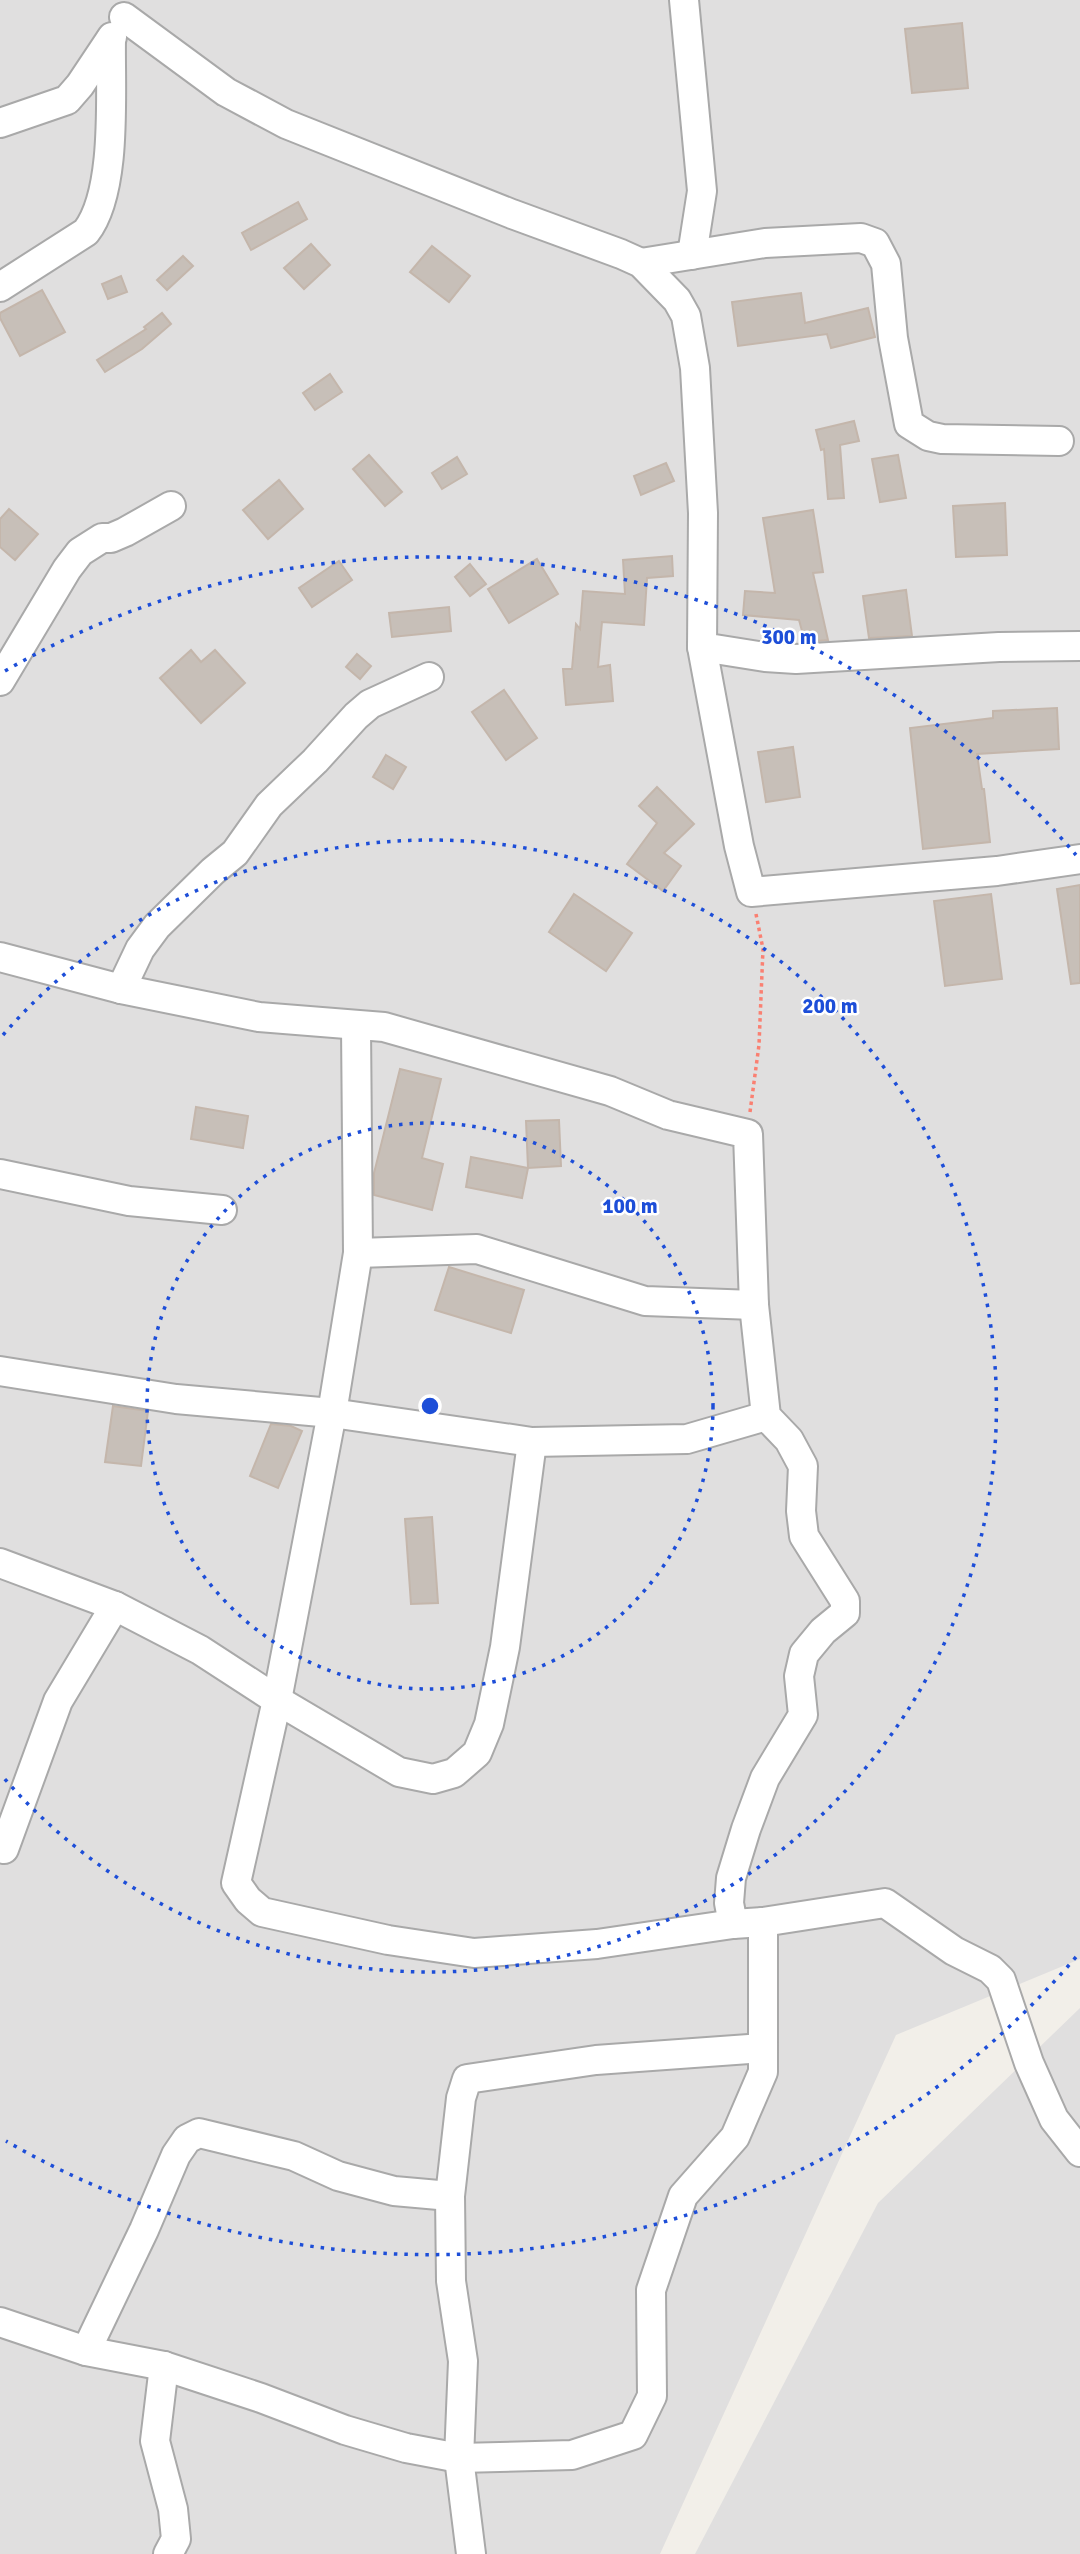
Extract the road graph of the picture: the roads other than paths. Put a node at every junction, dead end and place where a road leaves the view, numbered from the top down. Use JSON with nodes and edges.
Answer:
{"nodes":[{"id":1,"x":684,"y":0,"type":"edge"},
{"id":2,"x":122,"y":18,"type":"edge"},
{"id":3,"x":0,"y":123,"type":"edge"},
{"id":4,"x":692,"y":255,"type":"junction"},
{"id":5,"x":641,"y":263,"type":"junction"},
{"id":6,"x":0,"y":287,"type":"edge"},
{"id":7,"x":1059,"y":441,"type":"dead end"},
{"id":8,"x":171,"y":506,"type":"dead end"},
{"id":9,"x":702,"y":647,"type":"junction"},
{"id":10,"x":1077,"y":652,"type":"edge"},
{"id":11,"x":429,"y":677,"type":"dead end"},
{"id":12,"x":0,"y":681,"type":"edge"},
{"id":13,"x":1080,"y":859,"type":"edge"},
{"id":14,"x":0,"y":957,"type":"edge"},
{"id":15,"x":121,"y":989,"type":"junction"},
{"id":16,"x":356,"y":1027,"type":"junction"},
{"id":17,"x":0,"y":1174,"type":"edge"},
{"id":18,"x":222,"y":1210,"type":"dead end"},
{"id":19,"x":358,"y":1253,"type":"junction"},
{"id":20,"x":754,"y":1305,"type":"junction"},
{"id":21,"x":0,"y":1371,"type":"edge"},
{"id":22,"x":332,"y":1413,"type":"junction"},
{"id":23,"x":766,"y":1416,"type":"junction"},
{"id":24,"x":533,"y":1443,"type":"junction"},
{"id":25,"x":0,"y":1563,"type":"edge"},
{"id":26,"x":115,"y":1606,"type":"junction"},
{"id":27,"x":277,"y":1700,"type":"junction"},
{"id":28,"x":4,"y":1849,"type":"dead end"},
{"id":29,"x":763,"y":1922,"type":"junction"},
{"id":30,"x":733,"y":1924,"type":"junction"},
{"id":31,"x":763,"y":2048,"type":"junction"},
{"id":32,"x":1080,"y":2152,"type":"edge"},
{"id":33,"x":450,"y":2196,"type":"junction"},
{"id":34,"x":0,"y":2322,"type":"edge"},
{"id":35,"x":86,"y":2351,"type":"junction"},
{"id":36,"x":164,"y":2366,"type":"junction"},
{"id":37,"x":459,"y":2458,"type":"junction"},
{"id":38,"x":168,"y":2554,"type":"edge"},
{"id":39,"x":471,"y":2554,"type":"edge"}],
"edges":[{"from":1,"to":4,"type":"street"},
{"from":2,"to":3,"type":"street"},
{"from":2,"to":5,"type":"street"},
{"from":2,"to":6,"type":"street"},
{"from":4,"to":5,"type":"street"},
{"from":4,"to":7,"type":"street"},
{"from":5,"to":9,"type":"street"},
{"from":8,"to":12,"type":"street"},
{"from":9,"to":10,"type":"street"},
{"from":9,"to":13,"type":"street"},
{"from":11,"to":15,"type":"street"},
{"from":14,"to":15,"type":"street"},
{"from":15,"to":16,"type":"street"},
{"from":16,"to":19,"type":"street"},
{"from":16,"to":20,"type":"street"},
{"from":17,"to":18,"type":"street"},
{"from":19,"to":20,"type":"street"},
{"from":19,"to":22,"type":"street"},
{"from":20,"to":23,"type":"street"},
{"from":21,"to":22,"type":"street"},
{"from":22,"to":24,"type":"street"},
{"from":22,"to":27,"type":"street"},
{"from":23,"to":24,"type":"street"},
{"from":23,"to":30,"type":"street"},
{"from":24,"to":27,"type":"street"},
{"from":25,"to":26,"type":"street"},
{"from":26,"to":27,"type":"street"},
{"from":26,"to":28,"type":"street"},
{"from":27,"to":30,"type":"street"},
{"from":29,"to":30,"type":"street"},
{"from":29,"to":31,"type":"street"},
{"from":29,"to":32,"type":"street"},
{"from":31,"to":33,"type":"street"},
{"from":31,"to":37,"type":"street"},
{"from":33,"to":35,"type":"street"},
{"from":33,"to":37,"type":"street"},
{"from":34,"to":35,"type":"street"},
{"from":35,"to":36,"type":"street"},
{"from":36,"to":37,"type":"street"},
{"from":36,"to":38,"type":"street"},
{"from":37,"to":39,"type":"street"}]}
